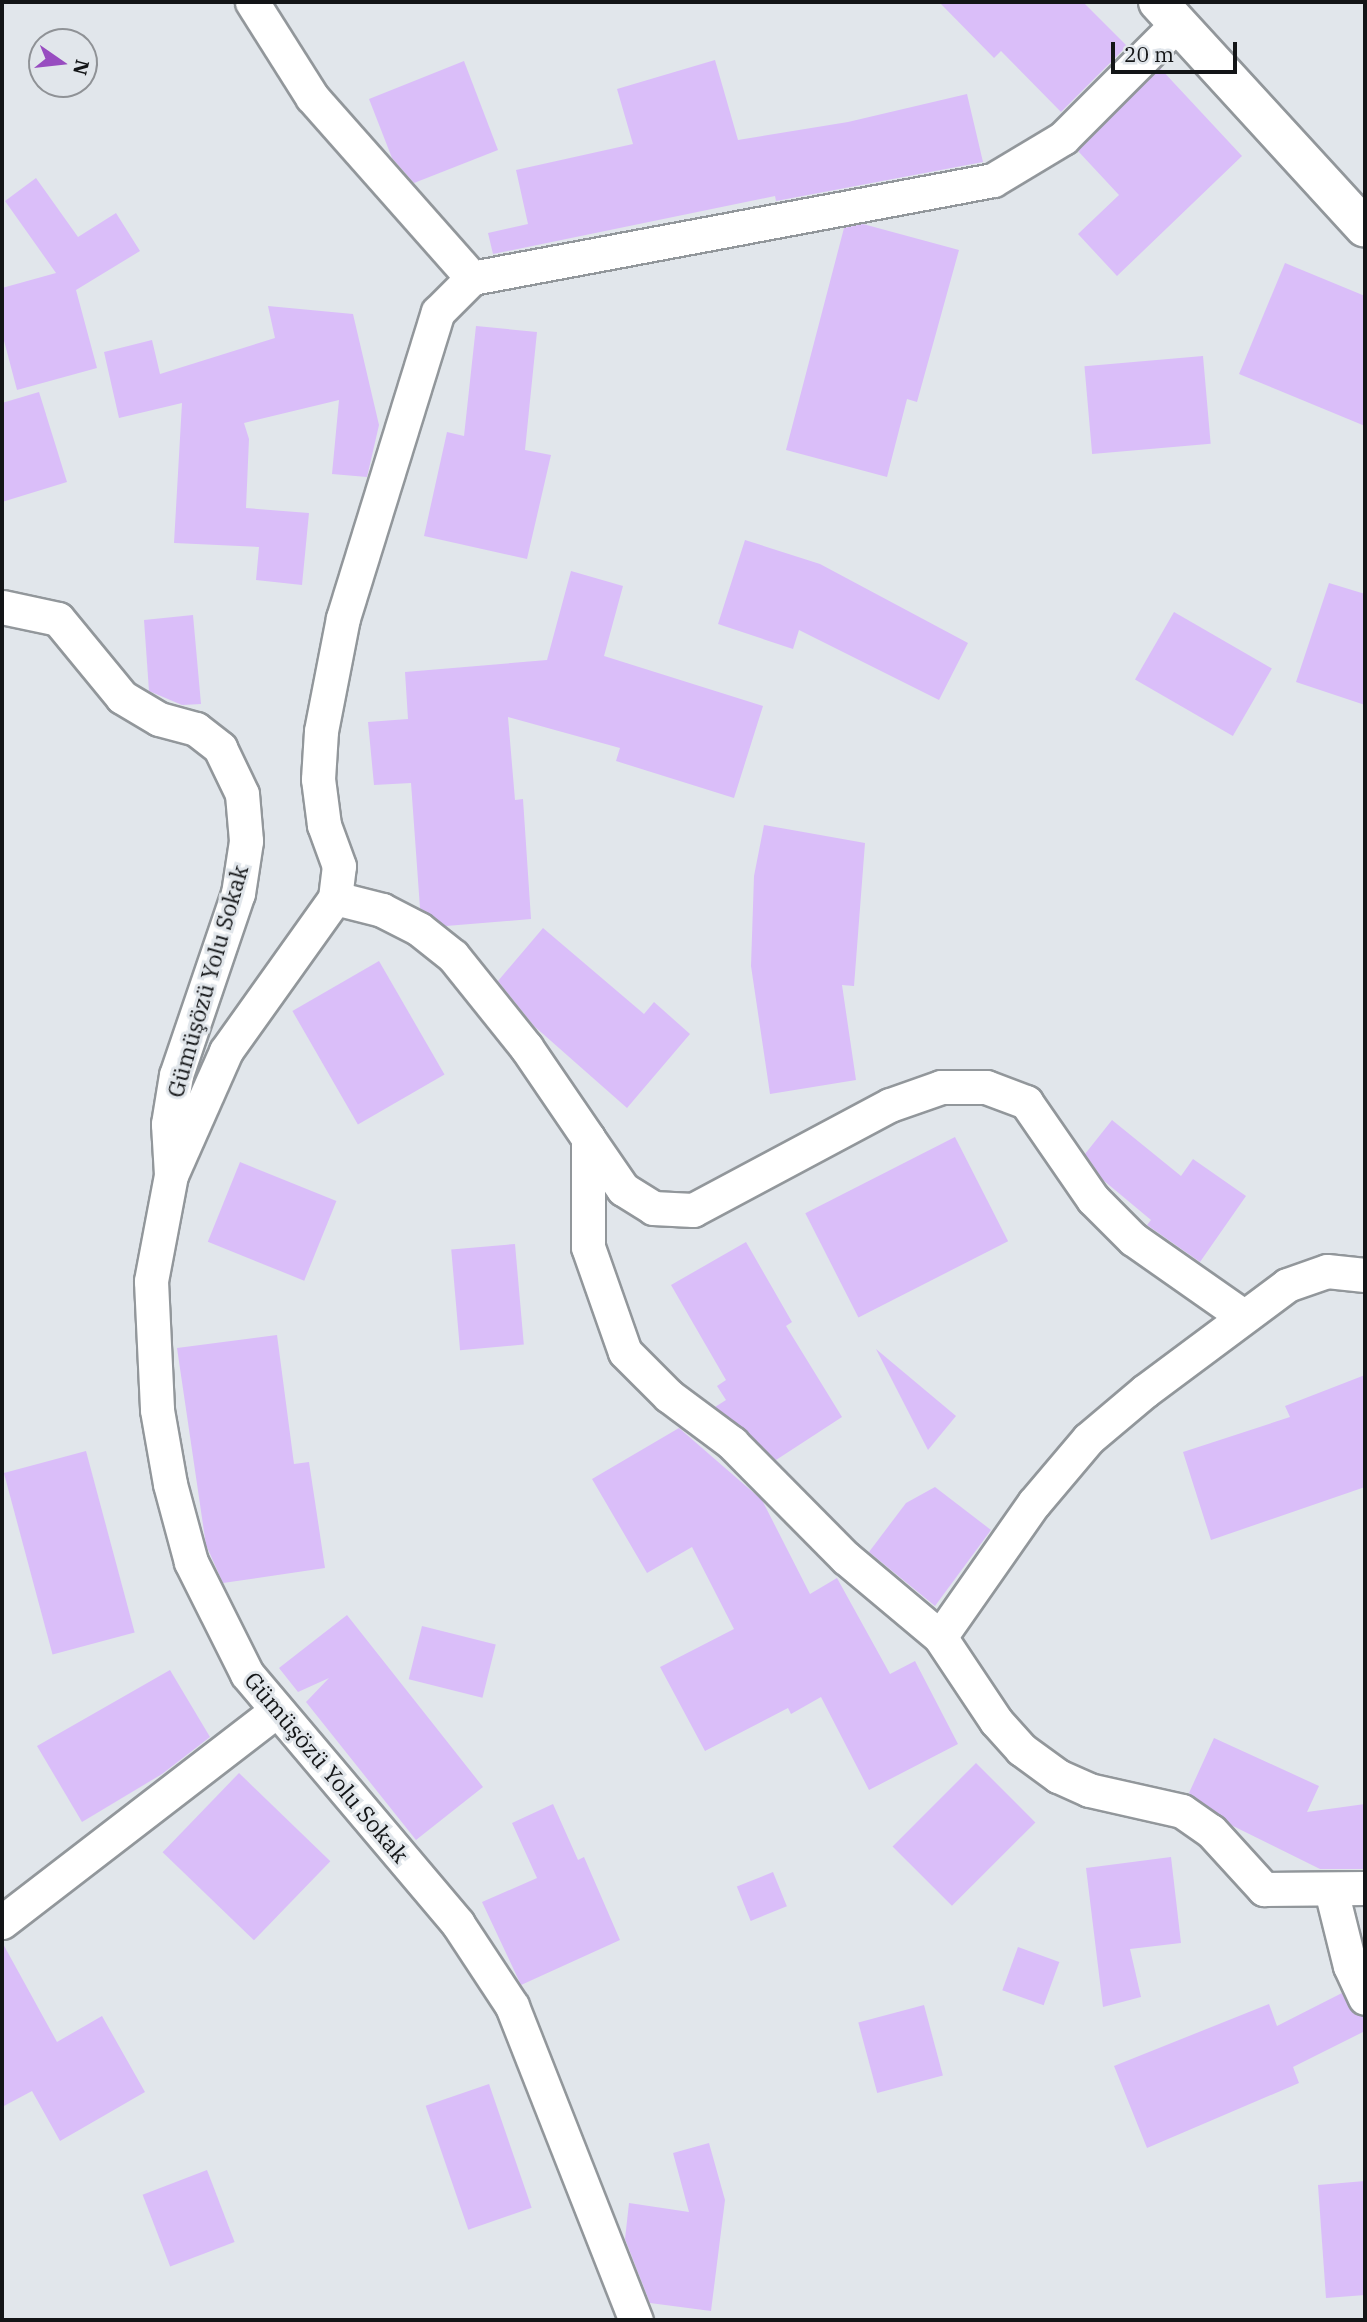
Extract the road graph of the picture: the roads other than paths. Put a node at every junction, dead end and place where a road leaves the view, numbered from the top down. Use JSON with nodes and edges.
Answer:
{"nodes":[{"id":1,"x":252,"y":2,"type":"edge"},
{"id":2,"x":1168,"y":12,"type":"edge"},
{"id":3,"x":1365,"y":228,"type":"edge"},
{"id":4,"x":472,"y":278,"type":"junction"},
{"id":5,"x":2,"y":607,"type":"edge"},
{"id":6,"x":335,"y":898,"type":"junction"},
{"id":7,"x":588,"y":1138,"type":"junction"},
{"id":8,"x":171,"y":1175,"type":"junction"},
{"id":9,"x":1365,"y":1275,"type":"edge"},
{"id":10,"x":1243,"y":1315,"type":"junction"},
{"id":11,"x":940,"y":1637,"type":"junction"},
{"id":12,"x":277,"y":1710,"type":"junction"},
{"id":13,"x":1365,"y":1888,"type":"edge"},
{"id":14,"x":1332,"y":1890,"type":"junction"},
{"id":15,"x":2,"y":1922,"type":"edge"},
{"id":16,"x":1365,"y":1998,"type":"edge"},
{"id":17,"x":636,"y":2320,"type":"edge"}],
"edges":[{"from":1,"to":4,"type":"street"},
{"from":2,"to":3,"type":"main road"},
{"from":2,"to":4,"type":"street"},
{"from":4,"to":6,"type":"street"},
{"from":5,"to":8,"type":"street","name":"Gümüşözü Yolu Sokak"},
{"from":6,"to":7,"type":"street"},
{"from":6,"to":8,"type":"street"},
{"from":7,"to":10,"type":"street"},
{"from":7,"to":11,"type":"street"},
{"from":8,"to":12,"type":"street","name":"Gümüşözü Yolu Sokak"},
{"from":9,"to":10,"type":"street"},
{"from":10,"to":11,"type":"street"},
{"from":11,"to":14,"type":"street"},
{"from":12,"to":15,"type":"street"},
{"from":12,"to":17,"type":"street","name":"Gümüşözü Yolu Sokak"},
{"from":13,"to":14,"type":"street"},
{"from":14,"to":16,"type":"street"}]}
